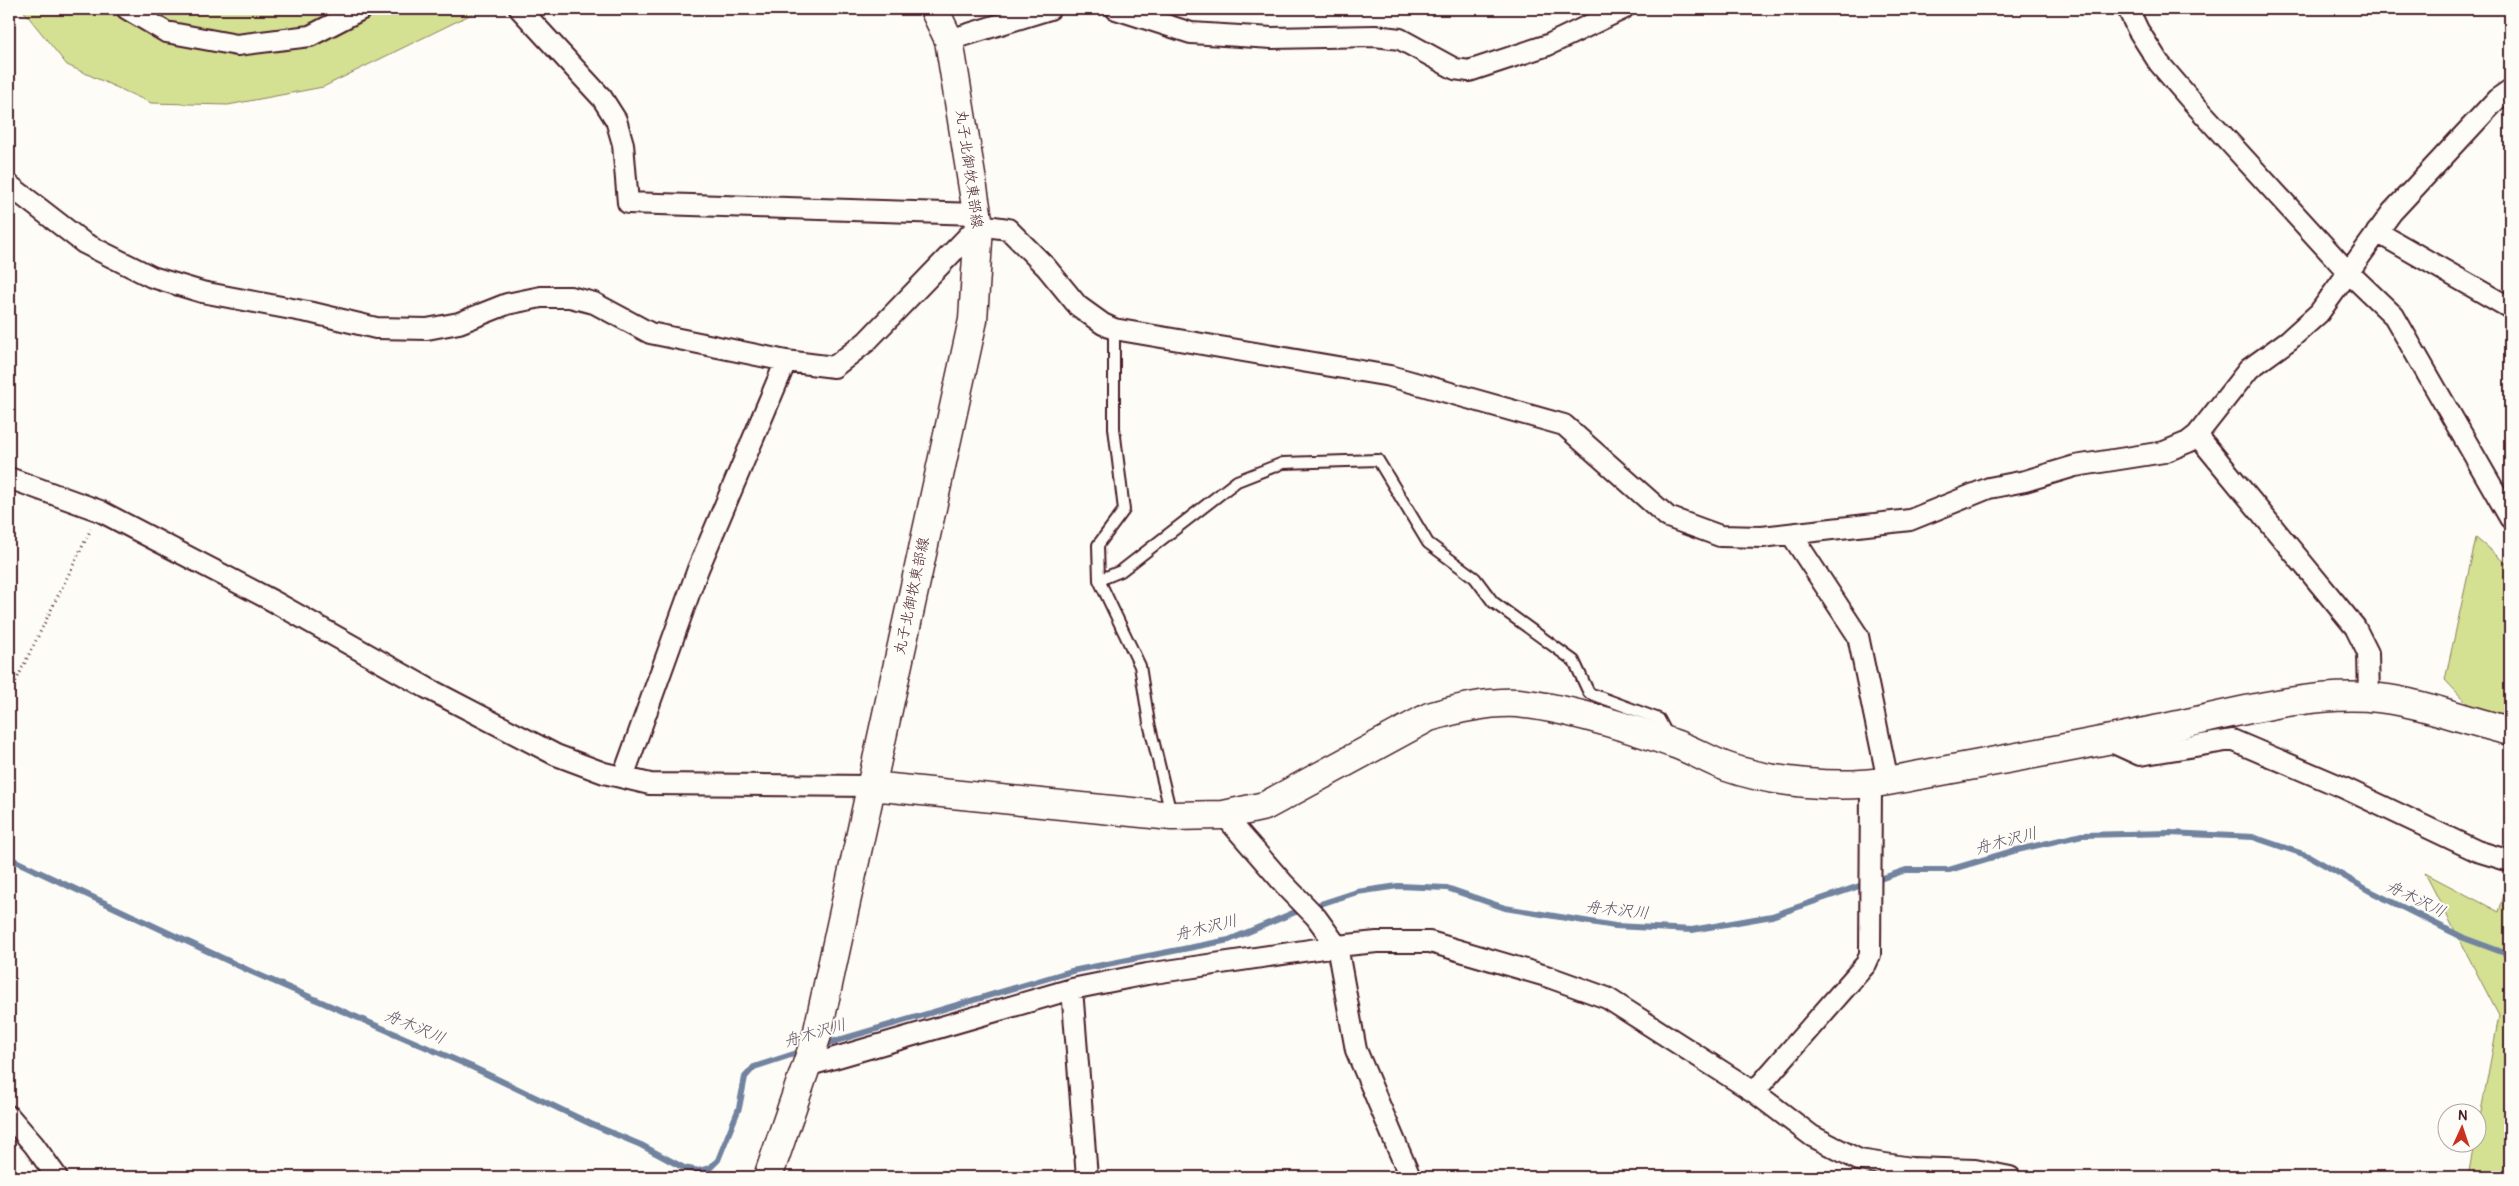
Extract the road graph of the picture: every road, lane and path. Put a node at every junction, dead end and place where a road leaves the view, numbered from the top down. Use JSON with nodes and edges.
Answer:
{"nodes":[{"id":1,"x":127,"y":9,"type":"edge"},
{"id":2,"x":362,"y":9,"type":"edge"},
{"id":3,"x":520,"y":9,"type":"edge"},
{"id":4,"x":934,"y":9,"type":"edge"},
{"id":5,"x":1050,"y":9,"type":"edge"},
{"id":6,"x":1116,"y":9,"type":"edge"},
{"id":7,"x":1623,"y":9,"type":"edge"},
{"id":8,"x":2128,"y":9,"type":"edge"},
{"id":9,"x":949,"y":40,"type":"junction"},
{"id":10,"x":2510,"y":90,"type":"edge"},
{"id":11,"x":9,"y":184,"type":"edge"},
{"id":12,"x":978,"y":219,"type":"junction"},
{"id":13,"x":2377,"y":232,"type":"junction"},
{"id":14,"x":2347,"y":271,"type":"junction"},
{"id":15,"x":2510,"y":308,"type":"edge"},
{"id":16,"x":1114,"y":329,"type":"junction"},
{"id":17,"x":786,"y":360,"type":"junction"},
{"id":18,"x":2197,"y":435,"type":"junction"},
{"id":19,"x":9,"y":478,"type":"edge"},
{"id":20,"x":100,"y":511,"type":"junction"},
{"id":21,"x":2510,"y":518,"type":"edge"},
{"id":22,"x":1791,"y":534,"type":"junction"},
{"id":23,"x":1099,"y":580,"type":"junction"},
{"id":24,"x":9,"y":695,"type":"edge"},
{"id":25,"x":2369,"y":697,"type":"junction"},
{"id":26,"x":2510,"y":731,"type":"edge"},
{"id":27,"x":2107,"y":740,"type":"junction"},
{"id":28,"x":1673,"y":743,"type":"junction"},
{"id":29,"x":623,"y":777,"type":"junction"},
{"id":30,"x":1880,"y":782,"type":"junction"},
{"id":31,"x":872,"y":786,"type":"junction"},
{"id":32,"x":1224,"y":815,"type":"junction"},
{"id":33,"x":1172,"y":816,"type":"junction"},
{"id":34,"x":2510,"y":862,"type":"edge"},
{"id":35,"x":1337,"y":946,"type":"junction"},
{"id":36,"x":1072,"y":989,"type":"junction"},
{"id":37,"x":807,"y":1066,"type":"junction"},
{"id":38,"x":1754,"y":1092,"type":"junction"},
{"id":39,"x":9,"y":1116,"type":"edge"},
{"id":40,"x":774,"y":1174,"type":"edge"},
{"id":41,"x":57,"y":1177,"type":"edge"},
{"id":42,"x":1088,"y":1177,"type":"edge"},
{"id":43,"x":1410,"y":1177,"type":"edge"},
{"id":44,"x":2010,"y":1177,"type":"edge"}],
"edges":[{"from":1,"to":2,"type":"street"},
{"from":3,"to":12,"type":"street"},
{"from":4,"to":9,"type":"street","name":"丸子北御牧東部線"},
{"from":5,"to":9,"type":"street"},
{"from":6,"to":7,"type":"street"},
{"from":8,"to":14,"type":"street"},
{"from":9,"to":12,"type":"street","name":"丸子北御牧東部線"},
{"from":10,"to":13,"type":"street"},
{"from":11,"to":17,"type":"street"},
{"from":12,"to":16,"type":"street"},
{"from":12,"to":17,"type":"street"},
{"from":12,"to":31,"type":"street","name":"丸子北御牧東部線"},
{"from":13,"to":14,"type":"street"},
{"from":13,"to":15,"type":"street"},
{"from":14,"to":18,"type":"street"},
{"from":14,"to":21,"type":"street"},
{"from":16,"to":22,"type":"street"},
{"from":16,"to":23,"type":"lane"},
{"from":17,"to":29,"type":"street"},
{"from":18,"to":22,"type":"street"},
{"from":18,"to":25,"type":"street"},
{"from":19,"to":20,"type":"street"},
{"from":20,"to":24,"type":"path"},
{"from":20,"to":29,"type":"street"},
{"from":22,"to":30,"type":"street"},
{"from":23,"to":28,"type":"lane"},
{"from":23,"to":33,"type":"lane"},
{"from":25,"to":26,"type":"street"},
{"from":25,"to":27,"type":"street"},
{"from":27,"to":30,"type":"street"},
{"from":27,"to":34,"type":"street"},
{"from":28,"to":30,"type":"street"},
{"from":28,"to":32,"type":"street"},
{"from":29,"to":31,"type":"street"},
{"from":30,"to":38,"type":"street"},
{"from":31,"to":33,"type":"street"},
{"from":31,"to":37,"type":"street","name":"丸子北御牧東部線"},
{"from":32,"to":33,"type":"street"},
{"from":32,"to":35,"type":"street"},
{"from":35,"to":36,"type":"street"},
{"from":35,"to":38,"type":"street"},
{"from":35,"to":43,"type":"street"},
{"from":36,"to":37,"type":"street"},
{"from":36,"to":42,"type":"street"},
{"from":37,"to":40,"type":"street","name":"丸子北御牧東部線"},
{"from":38,"to":44,"type":"street"},
{"from":39,"to":41,"type":"street"}]}
